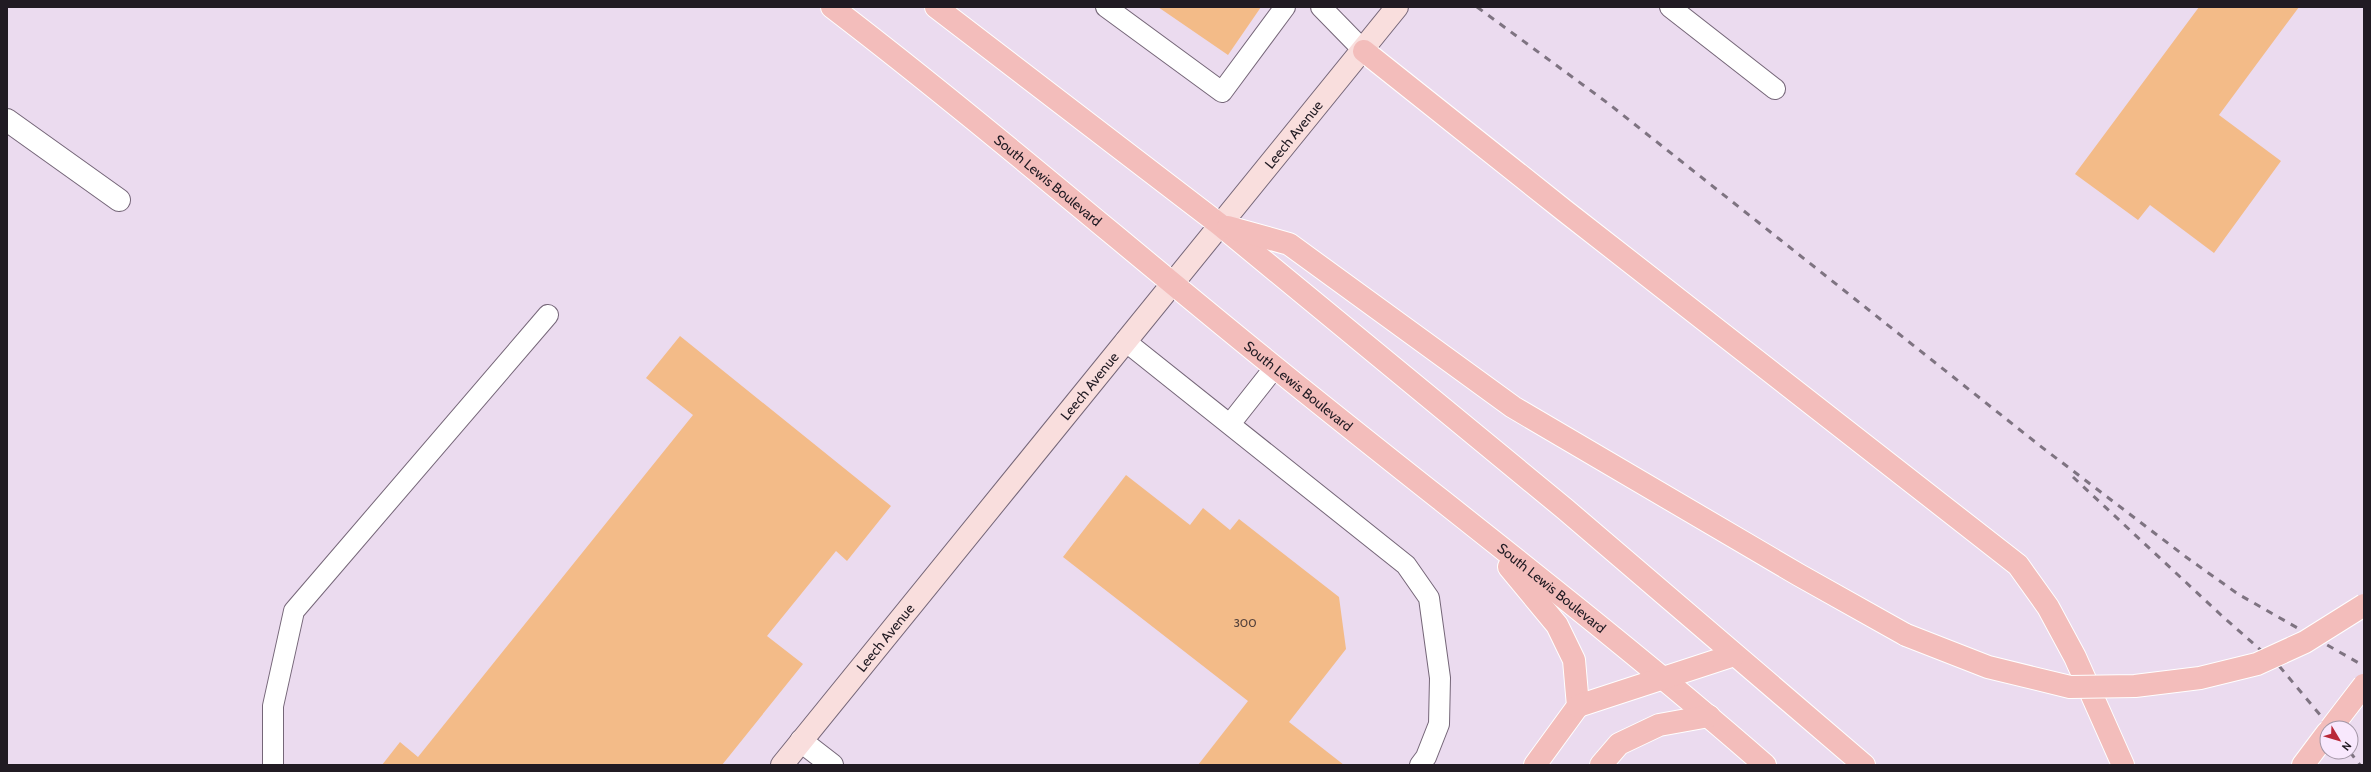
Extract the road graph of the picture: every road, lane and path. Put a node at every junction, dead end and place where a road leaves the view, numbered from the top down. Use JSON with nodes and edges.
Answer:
{"nodes":[{"id":1,"x":832,"y":7,"type":"edge"},
{"id":2,"x":936,"y":7,"type":"edge"},
{"id":3,"x":1106,"y":7,"type":"edge"},
{"id":4,"x":1285,"y":7,"type":"edge"},
{"id":5,"x":1321,"y":7,"type":"edge"},
{"id":6,"x":1397,"y":7,"type":"edge"},
{"id":7,"x":1670,"y":7,"type":"edge"},
{"id":8,"x":1364,"y":51,"type":"junction"},
{"id":9,"x":1775,"y":89,"type":"dead end"},
{"id":10,"x":7,"y":120,"type":"edge"},
{"id":11,"x":119,"y":200,"type":"dead end"},
{"id":12,"x":1219,"y":224,"type":"junction"},
{"id":13,"x":1172,"y":283,"type":"junction"},
{"id":14,"x":548,"y":315,"type":"dead end"},
{"id":15,"x":1125,"y":341,"type":"junction"},
{"id":16,"x":1275,"y":367,"type":"junction"},
{"id":17,"x":1230,"y":424,"type":"junction"},
{"id":18,"x":1481,"y":532,"type":"junction"},
{"id":19,"x":2364,"y":605,"type":"edge"},
{"id":20,"x":1734,"y":655,"type":"junction"},
{"id":21,"x":1664,"y":679,"type":"junction"},
{"id":22,"x":2364,"y":685,"type":"edge"},
{"id":23,"x":1578,"y":706,"type":"junction"},
{"id":24,"x":1709,"y":716,"type":"junction"},
{"id":25,"x":2337,"y":720,"type":"edge"},
{"id":26,"x":801,"y":741,"type":"junction"},
{"id":27,"x":2319,"y":744,"type":"edge"},
{"id":28,"x":273,"y":765,"type":"edge"},
{"id":29,"x":782,"y":765,"type":"edge"},
{"id":30,"x":832,"y":765,"type":"edge"},
{"id":31,"x":1420,"y":765,"type":"edge"},
{"id":32,"x":1536,"y":765,"type":"edge"},
{"id":33,"x":1601,"y":765,"type":"edge"},
{"id":34,"x":1765,"y":765,"type":"edge"},
{"id":35,"x":1864,"y":765,"type":"edge"},
{"id":36,"x":2123,"y":765,"type":"edge"},
{"id":37,"x":2303,"y":765,"type":"edge"}],
"edges":[{"from":1,"to":13,"type":"main road","name":"South Lewis Boulevard"},
{"from":2,"to":12,"type":"main road"},
{"from":3,"to":4,"type":"lane"},
{"from":5,"to":8,"type":"lane"},
{"from":6,"to":8,"type":"street","name":"Leech Avenue"},
{"from":7,"to":9,"type":"lane"},
{"from":8,"to":12,"type":"street","name":"Leech Avenue"},
{"from":8,"to":36,"type":"main road"},
{"from":10,"to":11,"type":"street"},
{"from":12,"to":13,"type":"street","name":"Leech Avenue"},
{"from":12,"to":19,"type":"main road","bridge":true},
{"from":12,"to":20,"type":"main road"},
{"from":13,"to":15,"type":"street","name":"Leech Avenue"},
{"from":13,"to":16,"type":"main road","name":"South Lewis Boulevard"},
{"from":14,"to":28,"type":"lane"},
{"from":15,"to":17,"type":"lane"},
{"from":15,"to":26,"type":"street","name":"Leech Avenue"},
{"from":16,"to":17,"type":"lane"},
{"from":16,"to":18,"type":"main road","name":"South Lewis Boulevard"},
{"from":17,"to":31,"type":"lane"},
{"from":18,"to":21,"type":"main road","name":"South Lewis Boulevard"},
{"from":18,"to":23,"type":"main road"},
{"from":20,"to":21,"type":"main road"},
{"from":20,"to":35,"type":"main road"},
{"from":21,"to":23,"type":"main road"},
{"from":21,"to":24,"type":"main road","name":"South Lewis Boulevard"},
{"from":22,"to":25,"type":"main road","bridge":true},
{"from":23,"to":32,"type":"main road"},
{"from":24,"to":33,"type":"main road"},
{"from":24,"to":34,"type":"main road","name":"South Lewis Boulevard"},
{"from":26,"to":29,"type":"street","name":"Leech Avenue"},
{"from":26,"to":30,"type":"street"},
{"from":27,"to":37,"type":"main road"}]}
